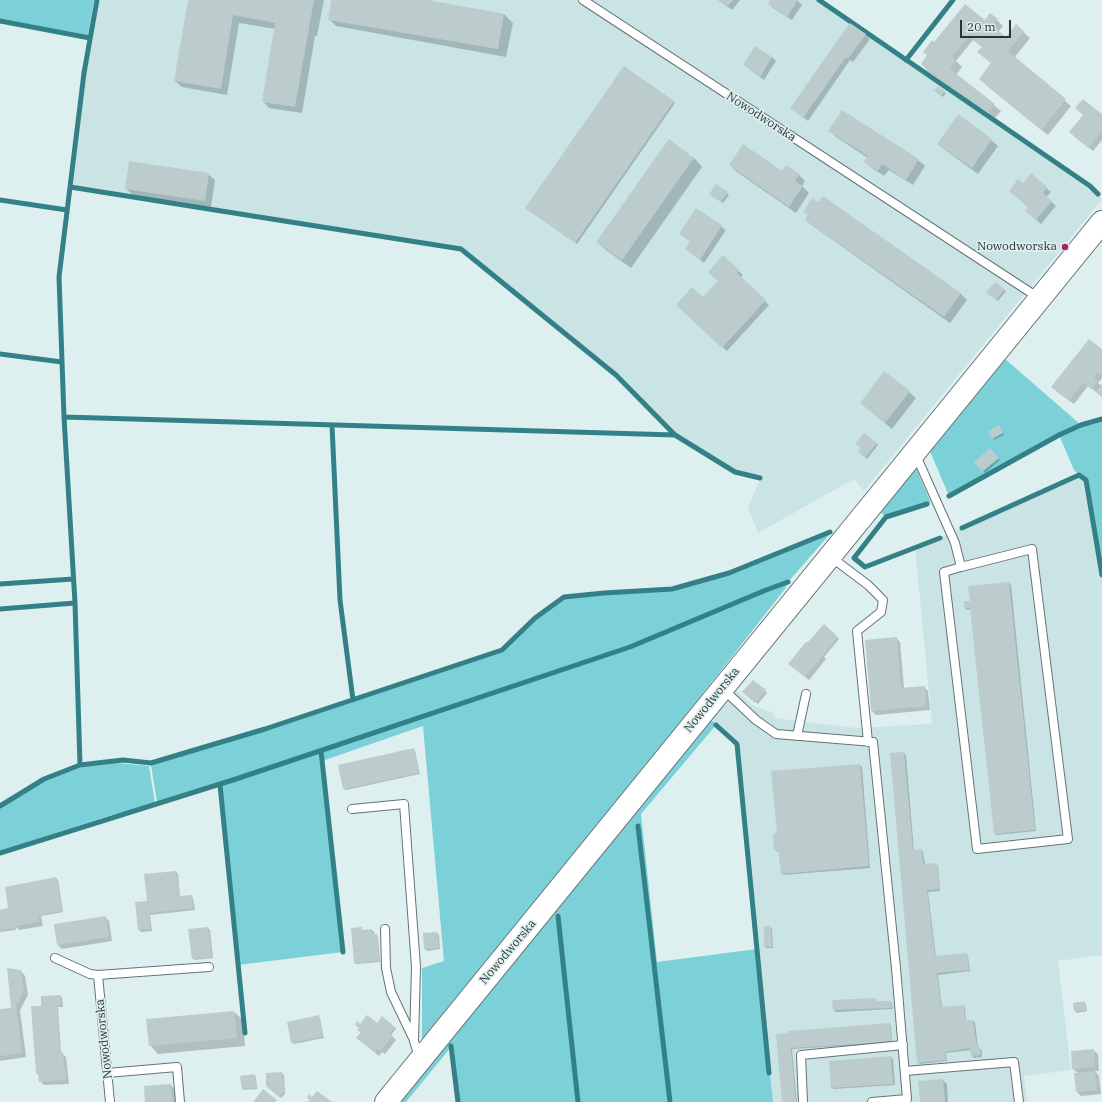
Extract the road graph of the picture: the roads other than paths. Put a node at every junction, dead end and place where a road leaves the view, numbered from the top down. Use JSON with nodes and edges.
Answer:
{"nodes":[{"id":1,"x":583,"y":0,"type":"edge"},
{"id":2,"x":1102,"y":222,"type":"edge"},
{"id":3,"x":1039,"y":299,"type":"junction"},
{"id":4,"x":914,"y":454,"type":"junction"},
{"id":5,"x":830,"y":556,"type":"junction"},
{"id":6,"x":961,"y":567,"type":"junction"},
{"id":7,"x":722,"y":688,"type":"junction"},
{"id":8,"x":806,"y":694,"type":"dead end"},
{"id":9,"x":797,"y":736,"type":"junction"},
{"id":10,"x":868,"y":742,"type":"junction"},
{"id":11,"x":352,"y":809,"type":"dead end"},
{"id":12,"x":385,"y":929,"type":"dead end"},
{"id":13,"x":55,"y":958,"type":"dead end"},
{"id":14,"x":209,"y":967,"type":"dead end"},
{"id":15,"x":98,"y":975,"type":"junction"},
{"id":16,"x":903,"y":1045,"type":"junction"},
{"id":17,"x":417,"y":1050,"type":"junction"},
{"id":18,"x":905,"y":1071,"type":"junction"},
{"id":19,"x":107,"y":1073,"type":"junction"},
{"id":20,"x":110,"y":1102,"type":"edge"},
{"id":21,"x":180,"y":1102,"type":"edge"},
{"id":22,"x":386,"y":1102,"type":"edge"},
{"id":23,"x":803,"y":1102,"type":"edge"},
{"id":24,"x":872,"y":1102,"type":"edge"},
{"id":25,"x":1019,"y":1102,"type":"edge"}],
"edges":[{"from":1,"to":3,"type":"lane","name":"Nowodworska"},
{"from":2,"to":3,"type":"street","name":"Nowodworska"},
{"from":3,"to":4,"type":"street","name":"Nowodworska"},
{"from":4,"to":5,"type":"street","name":"Nowodworska"},
{"from":4,"to":6,"type":"lane"},
{"from":5,"to":7,"type":"street","name":"Nowodworska"},
{"from":5,"to":10,"type":"lane"},
{"from":6,"to":6,"type":"lane"},
{"from":7,"to":9,"type":"lane"},
{"from":7,"to":17,"type":"street","name":"Nowodworska"},
{"from":8,"to":9,"type":"lane"},
{"from":9,"to":10,"type":"lane"},
{"from":10,"to":16,"type":"lane"},
{"from":11,"to":17,"type":"lane"},
{"from":12,"to":17,"type":"lane"},
{"from":13,"to":15,"type":"lane"},
{"from":14,"to":15,"type":"lane"},
{"from":15,"to":19,"type":"lane","name":"Nowodworska"},
{"from":16,"to":18,"type":"lane"},
{"from":16,"to":23,"type":"lane"},
{"from":17,"to":22,"type":"street","name":"Nowodworska"},
{"from":18,"to":24,"type":"lane"},
{"from":18,"to":25,"type":"lane"},
{"from":19,"to":20,"type":"lane","name":"Nowodworska"},
{"from":19,"to":21,"type":"lane"}]}
